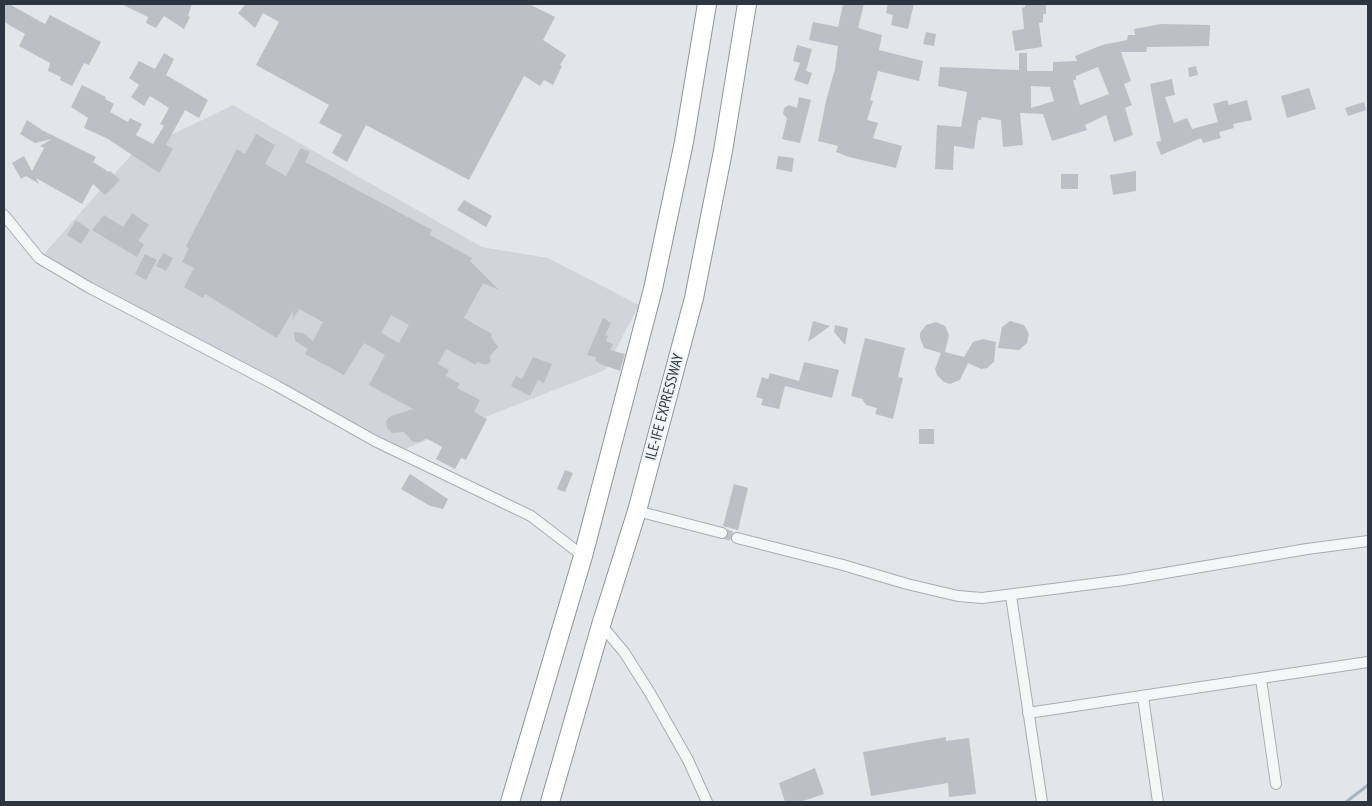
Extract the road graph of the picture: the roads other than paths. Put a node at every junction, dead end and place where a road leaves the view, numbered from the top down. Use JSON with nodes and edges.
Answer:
{"nodes":[{"id":1,"x":707,"y":4,"type":"edge"},
{"id":2,"x":746,"y":4,"type":"edge"},
{"id":3,"x":4,"y":215,"type":"edge"},
{"id":4,"x":637,"y":511,"type":"junction"},
{"id":5,"x":722,"y":533,"type":"tunnel mouth"},
{"id":6,"x":736,"y":538,"type":"tunnel mouth"},
{"id":7,"x":1368,"y":541,"type":"edge"},
{"id":8,"x":583,"y":556,"type":"junction"},
{"id":9,"x":1011,"y":596,"type":"junction"},
{"id":10,"x":601,"y":625,"type":"junction"},
{"id":11,"x":1368,"y":662,"type":"edge"},
{"id":12,"x":1261,"y":679,"type":"junction"},
{"id":13,"x":1143,"y":697,"type":"junction"},
{"id":14,"x":1028,"y":713,"type":"junction"},
{"id":15,"x":1276,"y":784,"type":"dead end"},
{"id":16,"x":510,"y":802,"type":"edge"},
{"id":17,"x":550,"y":802,"type":"edge"},
{"id":18,"x":708,"y":802,"type":"edge"},
{"id":19,"x":1042,"y":802,"type":"edge"},
{"id":20,"x":1158,"y":802,"type":"edge"}],
"edges":[{"from":1,"to":8,"type":"highway"},
{"from":2,"to":4,"type":"highway","name":"ILE-IFE EXPRESSWAY"},
{"from":3,"to":8,"type":"street"},
{"from":4,"to":5,"type":"street"},
{"from":4,"to":10,"type":"highway","name":"ILE-IFE EXPRESSWAY"},
{"from":6,"to":9,"type":"street"},
{"from":7,"to":9,"type":"street"},
{"from":8,"to":16,"type":"highway"},
{"from":9,"to":14,"type":"street"},
{"from":10,"to":17,"type":"highway","name":"ILE-IFE EXPRESSWAY"},
{"from":10,"to":18,"type":"street"},
{"from":11,"to":12,"type":"street"},
{"from":12,"to":13,"type":"street"},
{"from":12,"to":15,"type":"street"},
{"from":13,"to":14,"type":"street"},
{"from":13,"to":20,"type":"street"},
{"from":14,"to":19,"type":"street"}]}
